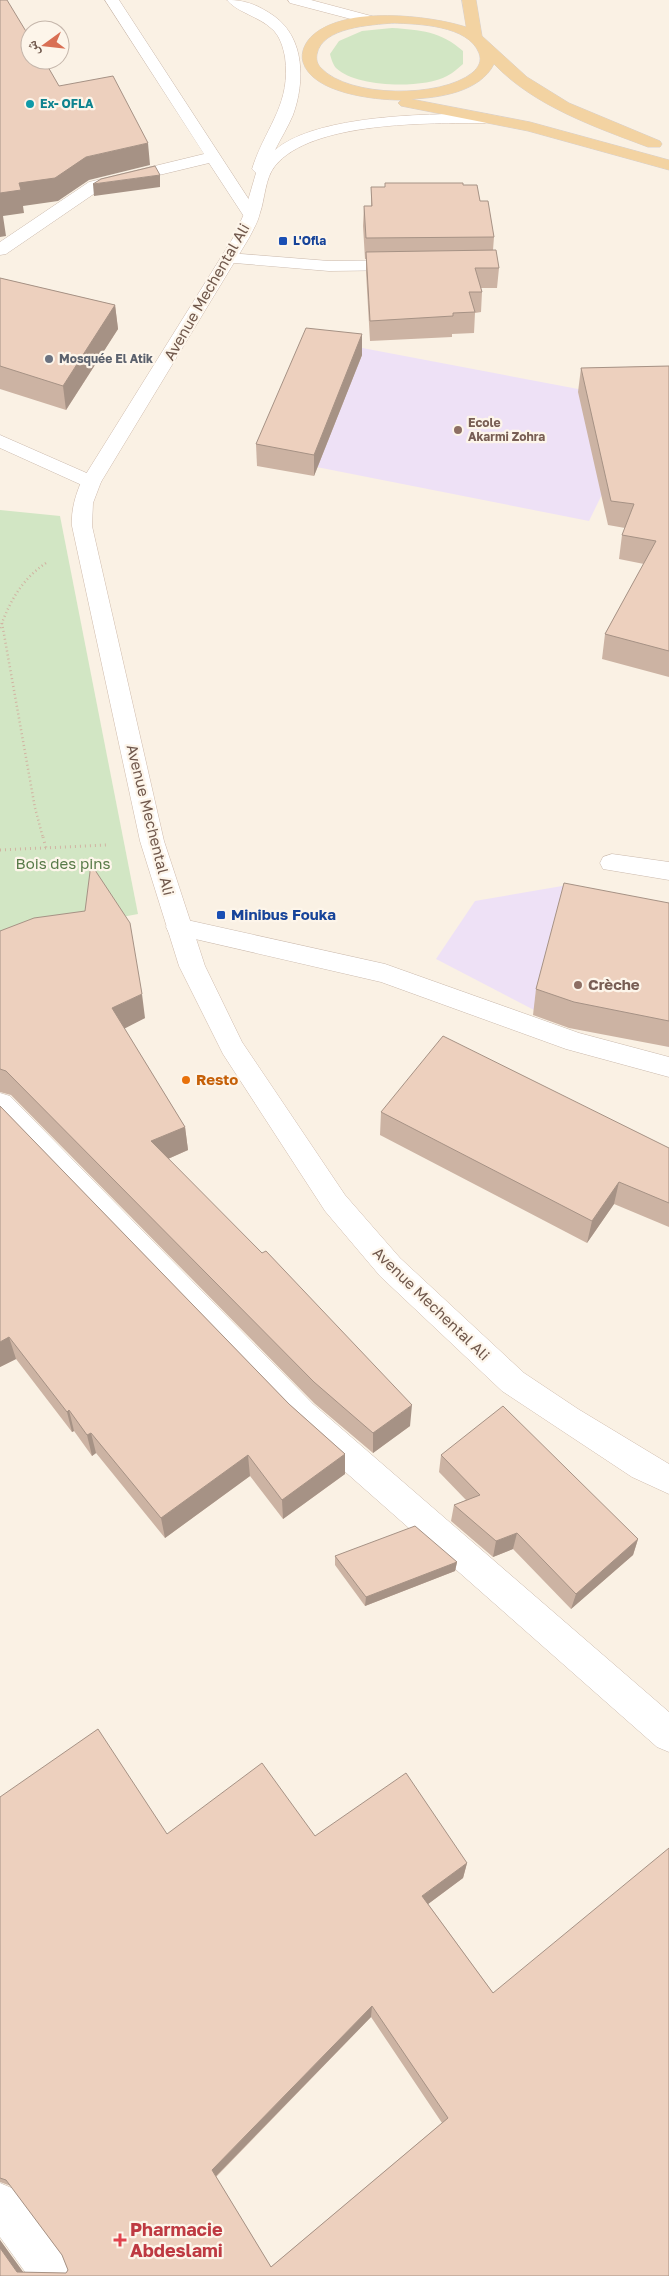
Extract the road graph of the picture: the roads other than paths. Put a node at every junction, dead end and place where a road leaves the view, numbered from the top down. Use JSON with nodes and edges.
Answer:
{"nodes":[{"id":1,"x":112,"y":0,"type":"edge"},
{"id":2,"x":234,"y":0,"type":"edge"},
{"id":3,"x":295,"y":0,"type":"edge"},
{"id":4,"x":469,"y":0,"type":"edge"},
{"id":5,"x":397,"y":4,"type":"dead end"},
{"id":6,"x":372,"y":20,"type":"junction"},
{"id":7,"x":281,"y":30,"type":"junction"},
{"id":8,"x":480,"y":43,"type":"junction"},
{"id":9,"x":309,"y":61,"type":"junction"},
{"id":10,"x":291,"y":91,"type":"junction"},
{"id":11,"x":419,"y":100,"type":"junction"},
{"id":12,"x":485,"y":118,"type":"junction"},
{"id":13,"x":370,"y":124,"type":"junction"},
{"id":14,"x":669,"y":151,"type":"edge"},
{"id":15,"x":213,"y":157,"type":"junction"},
{"id":16,"x":669,"y":165,"type":"edge"},
{"id":17,"x":259,"y":188,"type":"junction"},
{"id":18,"x":251,"y":215,"type":"junction"},
{"id":19,"x":0,"y":250,"type":"edge"},
{"id":20,"x":229,"y":258,"type":"junction"},
{"id":21,"x":424,"y":264,"type":"edge"},
{"id":22,"x":0,"y":441,"type":"edge"},
{"id":23,"x":92,"y":482,"type":"junction"},
{"id":24,"x":612,"y":863,"type":"dead end"},
{"id":25,"x":669,"y":871,"type":"edge"},
{"id":26,"x":178,"y":927,"type":"junction"},
{"id":27,"x":669,"y":1067,"type":"edge"},
{"id":28,"x":0,"y":1104,"type":"edge"},
{"id":29,"x":669,"y":1480,"type":"edge"},
{"id":30,"x":669,"y":1735,"type":"edge"},
{"id":31,"x":0,"y":2203,"type":"edge"},
{"id":32,"x":53,"y":2276,"type":"edge"}],
"edges":[{"from":1,"to":15,"type":"main road"},
{"from":2,"to":7,"type":"main road"},
{"from":3,"to":6,"type":"main road"},
{"from":4,"to":8,"type":"main road"},
{"from":5,"to":6,"type":"main road"},
{"from":6,"to":8,"type":"main road"},
{"from":6,"to":9,"type":"main road"},
{"from":7,"to":9,"type":"main road"},
{"from":7,"to":10,"type":"main road"},
{"from":8,"to":11,"type":"main road"},
{"from":8,"to":14,"type":"main road"},
{"from":9,"to":10,"type":"main road"},
{"from":9,"to":11,"type":"main road"},
{"from":10,"to":17,"type":"main road"},
{"from":11,"to":12,"type":"main road"},
{"from":11,"to":13,"type":"main road"},
{"from":12,"to":13,"type":"main road"},
{"from":12,"to":16,"type":"main road"},
{"from":13,"to":17,"type":"main road"},
{"from":15,"to":18,"type":"main road"},
{"from":15,"to":19,"type":"main road"},
{"from":17,"to":18,"type":"main road","name":"Avenue Mechental Ali"},
{"from":18,"to":20,"type":"main road","name":"Avenue Mechental Ali"},
{"from":20,"to":21,"type":"main road"},
{"from":20,"to":23,"type":"main road","name":"Avenue Mechental Ali"},
{"from":22,"to":23,"type":"main road"},
{"from":23,"to":26,"type":"main road","name":"Avenue Mechental Ali"},
{"from":24,"to":25,"type":"main road"},
{"from":26,"to":27,"type":"main road"},
{"from":26,"to":29,"type":"main road","name":"Avenue Mechental Ali"},
{"from":28,"to":30,"type":"main road"},
{"from":31,"to":32,"type":"main road"}]}
